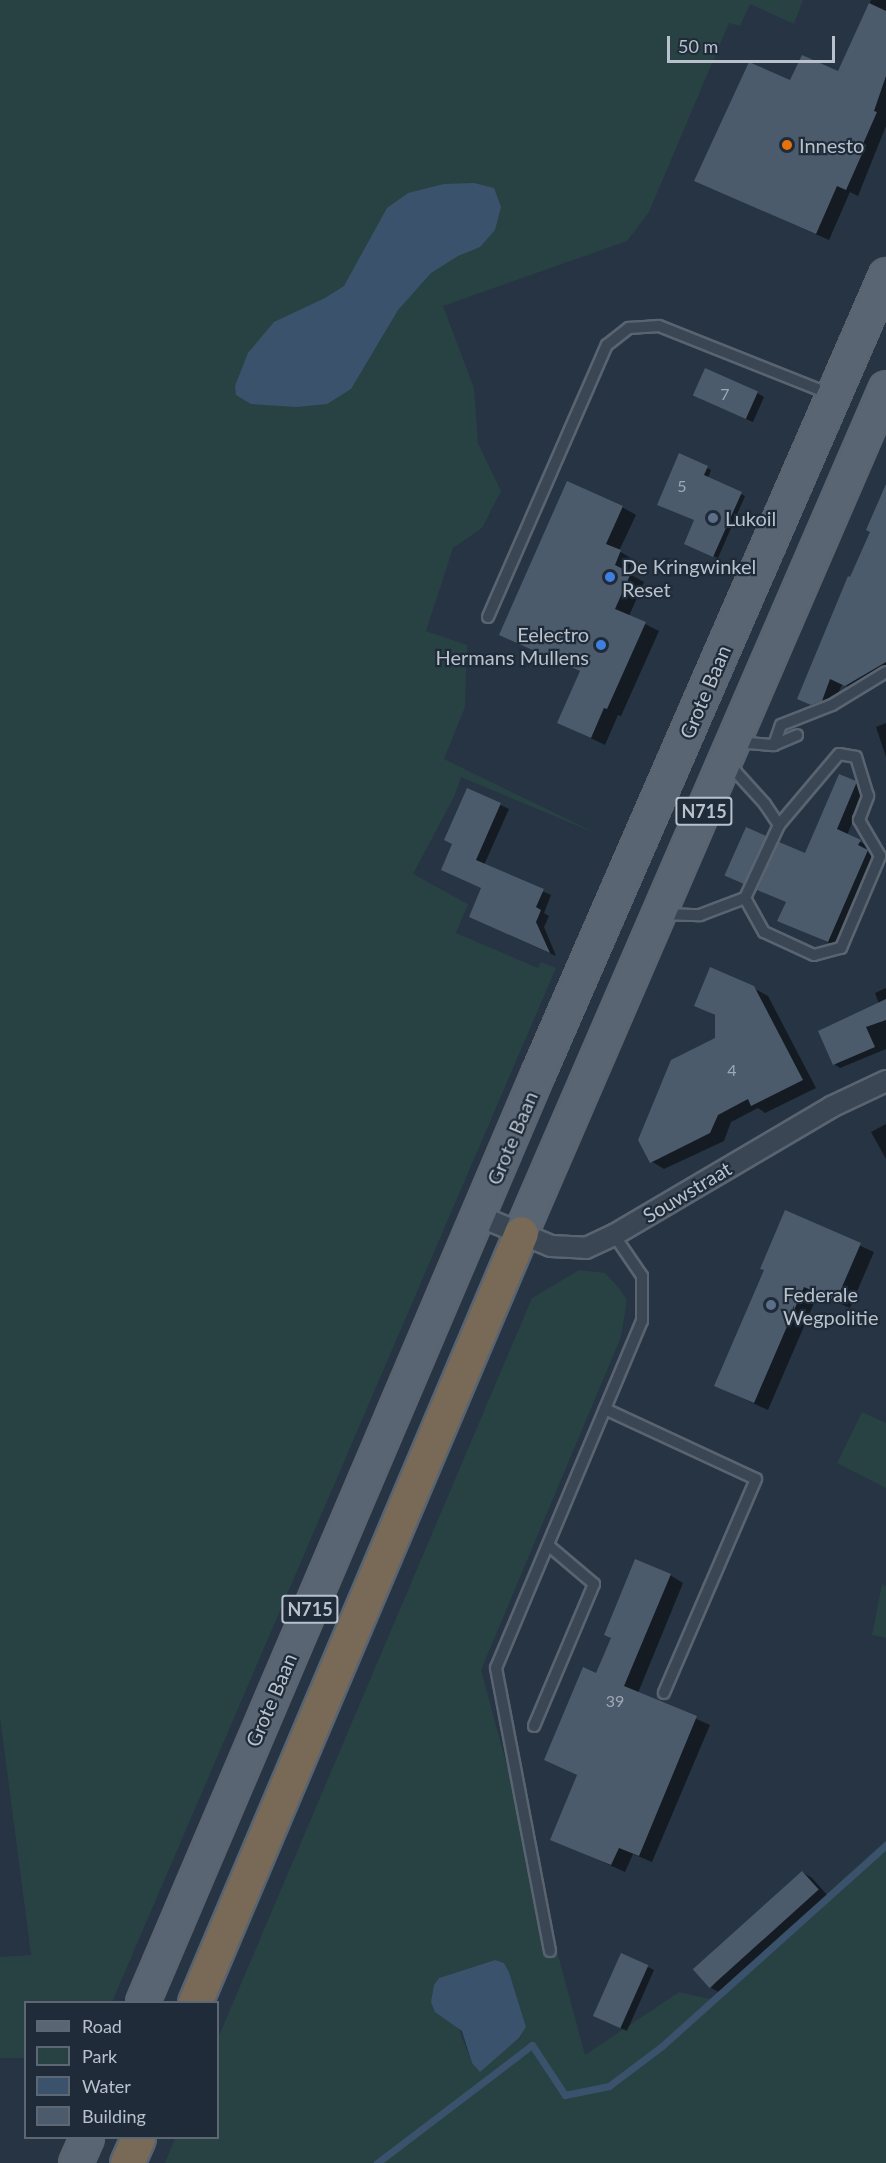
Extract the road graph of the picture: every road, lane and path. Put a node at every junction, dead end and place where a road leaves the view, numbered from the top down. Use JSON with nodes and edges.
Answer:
{"nodes":[{"id":1,"x":886,"y":275,"type":"edge"},
{"id":2,"x":886,"y":388,"type":"edge"},
{"id":3,"x":833,"y":396,"type":"junction"},
{"id":4,"x":488,"y":617,"type":"dead end"},
{"id":5,"x":886,"y":672,"type":"edge"},
{"id":6,"x":797,"y":735,"type":"dead end"},
{"id":7,"x":774,"y":745,"type":"junction"},
{"id":8,"x":729,"y":754,"type":"junction"},
{"id":9,"x":779,"y":825,"type":"junction"},
{"id":10,"x":745,"y":898,"type":"junction"},
{"id":11,"x":659,"y":914,"type":"junction"},
{"id":12,"x":886,"y":1081,"type":"edge"},
{"id":13,"x":479,"y":1216,"type":"junction"},
{"id":14,"x":521,"y":1233,"type":"junction"},
{"id":15,"x":615,"y":1235,"type":"junction"},
{"id":16,"x":605,"y":1409,"type":"junction"},
{"id":17,"x":548,"y":1545,"type":"junction"},
{"id":18,"x":664,"y":1693,"type":"dead end"},
{"id":19,"x":534,"y":1726,"type":"dead end"},
{"id":20,"x":550,"y":1951,"type":"dead end"},
{"id":21,"x":143,"y":2001,"type":"edge"},
{"id":22,"x":195,"y":2001,"type":"edge"},
{"id":23,"x":87,"y":2139,"type":"edge"},
{"id":24,"x":138,"y":2139,"type":"edge"},
{"id":25,"x":76,"y":2163,"type":"edge"},
{"id":26,"x":127,"y":2163,"type":"edge"}],
"edges":[{"from":1,"to":3,"type":"main road","name":"Grote Baan","number":"N715"},
{"from":2,"to":8,"type":"main road","number":"N715"},
{"from":3,"to":4,"type":"lane"},
{"from":3,"to":13,"type":"main road","name":"Grote Baan","number":"N715"},
{"from":5,"to":7,"type":"lane"},
{"from":6,"to":7,"type":"lane"},
{"from":7,"to":8,"type":"lane"},
{"from":8,"to":9,"type":"lane"},
{"from":8,"to":11,"type":"main road","number":"N715"},
{"from":9,"to":10,"type":"lane"},
{"from":9,"to":10,"type":"lane"},
{"from":10,"to":11,"type":"lane"},
{"from":11,"to":14,"type":"main road","number":"N715"},
{"from":12,"to":15,"type":"street","name":"Souwstraat"},
{"from":13,"to":14,"type":"street","name":"Souwstraat"},
{"from":13,"to":21,"type":"main road","name":"Grote Baan","number":"N715"},
{"from":14,"to":15,"type":"street","name":"Souwstraat"},
{"from":14,"to":22,"type":"highway","number":"N715"},
{"from":15,"to":16,"type":"lane"},
{"from":16,"to":17,"type":"lane"},
{"from":16,"to":18,"type":"lane"},
{"from":17,"to":19,"type":"lane"},
{"from":17,"to":20,"type":"lane"},
{"from":23,"to":25,"type":"main road"},
{"from":24,"to":26,"type":"highway"}]}
